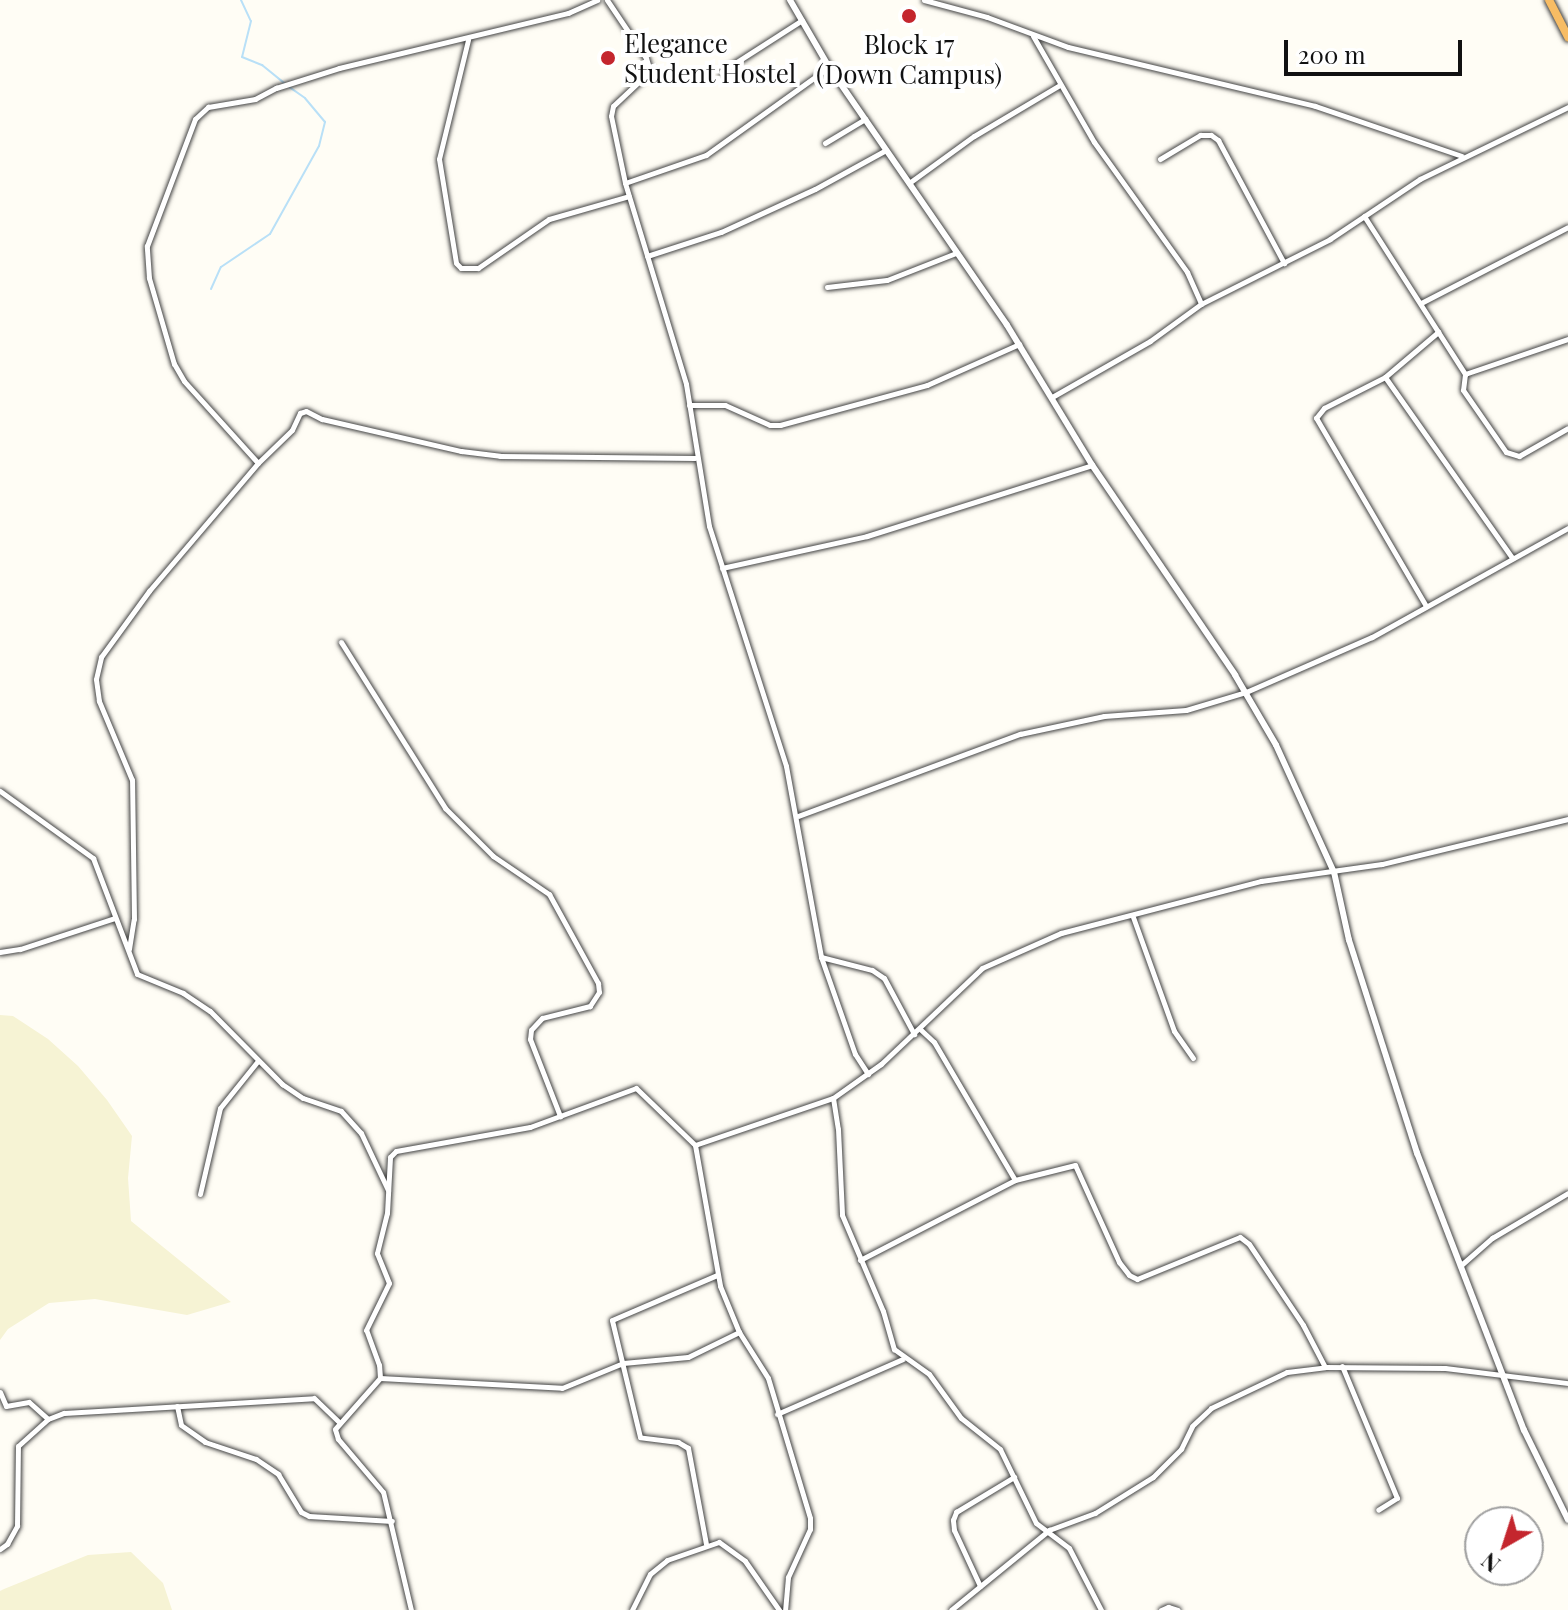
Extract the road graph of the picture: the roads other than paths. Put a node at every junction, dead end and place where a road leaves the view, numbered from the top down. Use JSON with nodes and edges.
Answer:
{"nodes":[{"id":1,"x":597,"y":0,"type":"edge"},
{"id":2,"x":607,"y":0,"type":"edge"},
{"id":3,"x":790,"y":0,"type":"edge"},
{"id":4,"x":924,"y":0,"type":"edge"},
{"id":5,"x":1549,"y":0,"type":"edge"},
{"id":6,"x":802,"y":20,"type":"junction"},
{"id":7,"x":1033,"y":36,"type":"junction"},
{"id":8,"x":1568,"y":37,"type":"edge"},
{"id":9,"x":468,"y":39,"type":"junction"},
{"id":10,"x":829,"y":67,"type":"junction"},
{"id":11,"x":721,"y":72,"type":"dead end"},
{"id":12,"x":1060,"y":85,"type":"junction"},
{"id":13,"x":1568,"y":107,"type":"edge"},
{"id":14,"x":865,"y":119,"type":"junction"},
{"id":15,"x":825,"y":143,"type":"dead end"},
{"id":16,"x":886,"y":150,"type":"junction"},
{"id":17,"x":1463,"y":157,"type":"junction"},
{"id":18,"x":1160,"y":159,"type":"dead end"},
{"id":19,"x":625,"y":183,"type":"junction"},
{"id":20,"x":908,"y":184,"type":"junction"},
{"id":21,"x":629,"y":196,"type":"junction"},
{"id":22,"x":1364,"y":216,"type":"junction"},
{"id":23,"x":1568,"y":227,"type":"edge"},
{"id":24,"x":956,"y":253,"type":"junction"},
{"id":25,"x":647,"y":256,"type":"junction"},
{"id":26,"x":1284,"y":263,"type":"junction"},
{"id":27,"x":827,"y":287,"type":"dead end"},
{"id":28,"x":1421,"y":303,"type":"junction"},
{"id":29,"x":1201,"y":304,"type":"junction"},
{"id":30,"x":1438,"y":332,"type":"junction"},
{"id":31,"x":1568,"y":339,"type":"edge"},
{"id":32,"x":1019,"y":344,"type":"junction"},
{"id":33,"x":1465,"y":374,"type":"junction"},
{"id":34,"x":1385,"y":377,"type":"junction"},
{"id":35,"x":1052,"y":397,"type":"junction"},
{"id":36,"x":689,"y":405,"type":"junction"},
{"id":37,"x":1568,"y":428,"type":"edge"},
{"id":38,"x":695,"y":458,"type":"junction"},
{"id":39,"x":258,"y":463,"type":"junction"},
{"id":40,"x":1092,"y":465,"type":"junction"},
{"id":41,"x":1568,"y":528,"type":"edge"},
{"id":42,"x":1512,"y":558,"type":"junction"},
{"id":43,"x":722,"y":568,"type":"junction"},
{"id":44,"x":1426,"y":606,"type":"junction"},
{"id":45,"x":341,"y":642,"type":"dead end"},
{"id":46,"x":1246,"y":692,"type":"junction"},
{"id":47,"x":0,"y":791,"type":"edge"},
{"id":48,"x":798,"y":816,"type":"junction"},
{"id":49,"x":1568,"y":819,"type":"edge"},
{"id":50,"x":1334,"y":872,"type":"junction"},
{"id":51,"x":1133,"y":917,"type":"junction"},
{"id":52,"x":115,"y":918,"type":"junction"},
{"id":53,"x":129,"y":949,"type":"junction"},
{"id":54,"x":0,"y":952,"type":"edge"},
{"id":55,"x":821,"y":957,"type":"junction"},
{"id":56,"x":920,"y":1029,"type":"junction"},
{"id":57,"x":914,"y":1034,"type":"junction"},
{"id":58,"x":1193,"y":1058,"type":"dead end"},
{"id":59,"x":257,"y":1062,"type":"junction"},
{"id":60,"x":868,"y":1074,"type":"junction"},
{"id":61,"x":833,"y":1098,"type":"junction"},
{"id":62,"x":560,"y":1116,"type":"junction"},
{"id":63,"x":695,"y":1145,"type":"junction"},
{"id":64,"x":1015,"y":1180,"type":"junction"},
{"id":65,"x":388,"y":1192,"type":"junction"},
{"id":66,"x":1568,"y":1193,"type":"edge"},
{"id":67,"x":200,"y":1194,"type":"dead end"},
{"id":68,"x":860,"y":1260,"type":"junction"},
{"id":69,"x":1460,"y":1266,"type":"junction"},
{"id":70,"x":717,"y":1275,"type":"junction"},
{"id":71,"x":739,"y":1332,"type":"junction"},
{"id":72,"x":903,"y":1359,"type":"junction"},
{"id":73,"x":623,"y":1363,"type":"junction"},
{"id":74,"x":1342,"y":1366,"type":"junction"},
{"id":75,"x":1325,"y":1367,"type":"junction"},
{"id":76,"x":1500,"y":1374,"type":"junction"},
{"id":77,"x":380,"y":1378,"type":"junction"},
{"id":78,"x":1568,"y":1383,"type":"edge"},
{"id":79,"x":0,"y":1392,"type":"edge"},
{"id":80,"x":177,"y":1406,"type":"junction"},
{"id":81,"x":777,"y":1414,"type":"junction"},
{"id":82,"x":48,"y":1419,"type":"junction"},
{"id":83,"x":339,"y":1422,"type":"junction"},
{"id":84,"x":1014,"y":1477,"type":"junction"},
{"id":85,"x":1378,"y":1510,"type":"dead end"},
{"id":86,"x":1568,"y":1520,"type":"edge"},
{"id":87,"x":392,"y":1521,"type":"junction"},
{"id":88,"x":1049,"y":1530,"type":"junction"},
{"id":89,"x":706,"y":1544,"type":"junction"},
{"id":90,"x":0,"y":1549,"type":"edge"},
{"id":91,"x":980,"y":1586,"type":"junction"},
{"id":92,"x":411,"y":1610,"type":"edge"},
{"id":93,"x":632,"y":1610,"type":"edge"},
{"id":94,"x":782,"y":1610,"type":"edge"},
{"id":95,"x":951,"y":1610,"type":"edge"},
{"id":96,"x":1101,"y":1610,"type":"edge"},
{"id":97,"x":1161,"y":1610,"type":"edge"},
{"id":98,"x":1178,"y":1610,"type":"edge"}],
"edges":[{"from":1,"to":9,"type":"street"},
{"from":2,"to":19,"type":"street"},
{"from":3,"to":6,"type":"street"},
{"from":4,"to":7,"type":"street"},
{"from":5,"to":8,"type":"highway"},
{"from":6,"to":10,"type":"street"},
{"from":6,"to":11,"type":"street"},
{"from":7,"to":12,"type":"street"},
{"from":7,"to":17,"type":"street"},
{"from":9,"to":21,"type":"street"},
{"from":9,"to":39,"type":"street"},
{"from":10,"to":14,"type":"street"},
{"from":10,"to":19,"type":"street"},
{"from":12,"to":20,"type":"street"},
{"from":12,"to":29,"type":"street"},
{"from":13,"to":17,"type":"street"},
{"from":14,"to":15,"type":"street"},
{"from":14,"to":16,"type":"street"},
{"from":16,"to":20,"type":"street"},
{"from":16,"to":25,"type":"street"},
{"from":17,"to":22,"type":"street"},
{"from":18,"to":26,"type":"street"},
{"from":19,"to":21,"type":"street"},
{"from":20,"to":24,"type":"street"},
{"from":21,"to":25,"type":"street"},
{"from":22,"to":26,"type":"street"},
{"from":22,"to":28,"type":"street"},
{"from":23,"to":28,"type":"street"},
{"from":24,"to":27,"type":"street"},
{"from":24,"to":32,"type":"street"},
{"from":25,"to":36,"type":"street"},
{"from":26,"to":29,"type":"street"},
{"from":28,"to":30,"type":"street"},
{"from":29,"to":35,"type":"street"},
{"from":30,"to":33,"type":"street"},
{"from":30,"to":34,"type":"street"},
{"from":31,"to":33,"type":"street"},
{"from":32,"to":35,"type":"street"},
{"from":32,"to":36,"type":"street"},
{"from":33,"to":37,"type":"street"},
{"from":34,"to":42,"type":"street"},
{"from":34,"to":44,"type":"street"},
{"from":35,"to":40,"type":"street"},
{"from":36,"to":38,"type":"street"},
{"from":38,"to":39,"type":"street"},
{"from":38,"to":43,"type":"street"},
{"from":39,"to":53,"type":"street"},
{"from":40,"to":43,"type":"street"},
{"from":40,"to":46,"type":"street"},
{"from":41,"to":42,"type":"street"},
{"from":42,"to":44,"type":"street"},
{"from":43,"to":48,"type":"street"},
{"from":44,"to":46,"type":"street"},
{"from":45,"to":62,"type":"street"},
{"from":46,"to":48,"type":"street"},
{"from":46,"to":50,"type":"street"},
{"from":47,"to":52,"type":"street"},
{"from":48,"to":55,"type":"street"},
{"from":49,"to":50,"type":"street"},
{"from":50,"to":51,"type":"street"},
{"from":50,"to":69,"type":"street"},
{"from":51,"to":56,"type":"street"},
{"from":51,"to":58,"type":"street"},
{"from":52,"to":53,"type":"street"},
{"from":52,"to":54,"type":"street"},
{"from":53,"to":59,"type":"street"},
{"from":55,"to":57,"type":"street"},
{"from":55,"to":60,"type":"street"},
{"from":56,"to":57,"type":"street"},
{"from":56,"to":64,"type":"street"},
{"from":57,"to":60,"type":"street"},
{"from":59,"to":65,"type":"street"},
{"from":59,"to":67,"type":"street"},
{"from":60,"to":61,"type":"street"},
{"from":61,"to":63,"type":"street"},
{"from":61,"to":68,"type":"street"},
{"from":62,"to":63,"type":"street"},
{"from":62,"to":65,"type":"street"},
{"from":63,"to":70,"type":"street"},
{"from":64,"to":68,"type":"street"},
{"from":64,"to":75,"type":"street"},
{"from":65,"to":77,"type":"street"},
{"from":66,"to":69,"type":"street"},
{"from":68,"to":72,"type":"street"},
{"from":69,"to":76,"type":"street"},
{"from":70,"to":71,"type":"street"},
{"from":70,"to":73,"type":"street"},
{"from":71,"to":73,"type":"street"},
{"from":71,"to":81,"type":"street"},
{"from":72,"to":81,"type":"street"},
{"from":72,"to":84,"type":"street"},
{"from":73,"to":77,"type":"street"},
{"from":73,"to":89,"type":"street"},
{"from":74,"to":75,"type":"street"},
{"from":74,"to":76,"type":"street"},
{"from":74,"to":85,"type":"street"},
{"from":75,"to":88,"type":"street"},
{"from":76,"to":78,"type":"street"},
{"from":76,"to":86,"type":"street"},
{"from":77,"to":83,"type":"street"},
{"from":79,"to":82,"type":"street"},
{"from":80,"to":82,"type":"street"},
{"from":80,"to":83,"type":"street"},
{"from":80,"to":87,"type":"street"},
{"from":81,"to":94,"type":"street"},
{"from":82,"to":90,"type":"street"},
{"from":83,"to":87,"type":"street"},
{"from":84,"to":88,"type":"street"},
{"from":84,"to":91,"type":"street"},
{"from":87,"to":92,"type":"street"},
{"from":88,"to":91,"type":"street"},
{"from":88,"to":96,"type":"street"},
{"from":89,"to":93,"type":"street"},
{"from":89,"to":94,"type":"street"},
{"from":91,"to":95,"type":"street"},
{"from":97,"to":98,"type":"street"}]}
